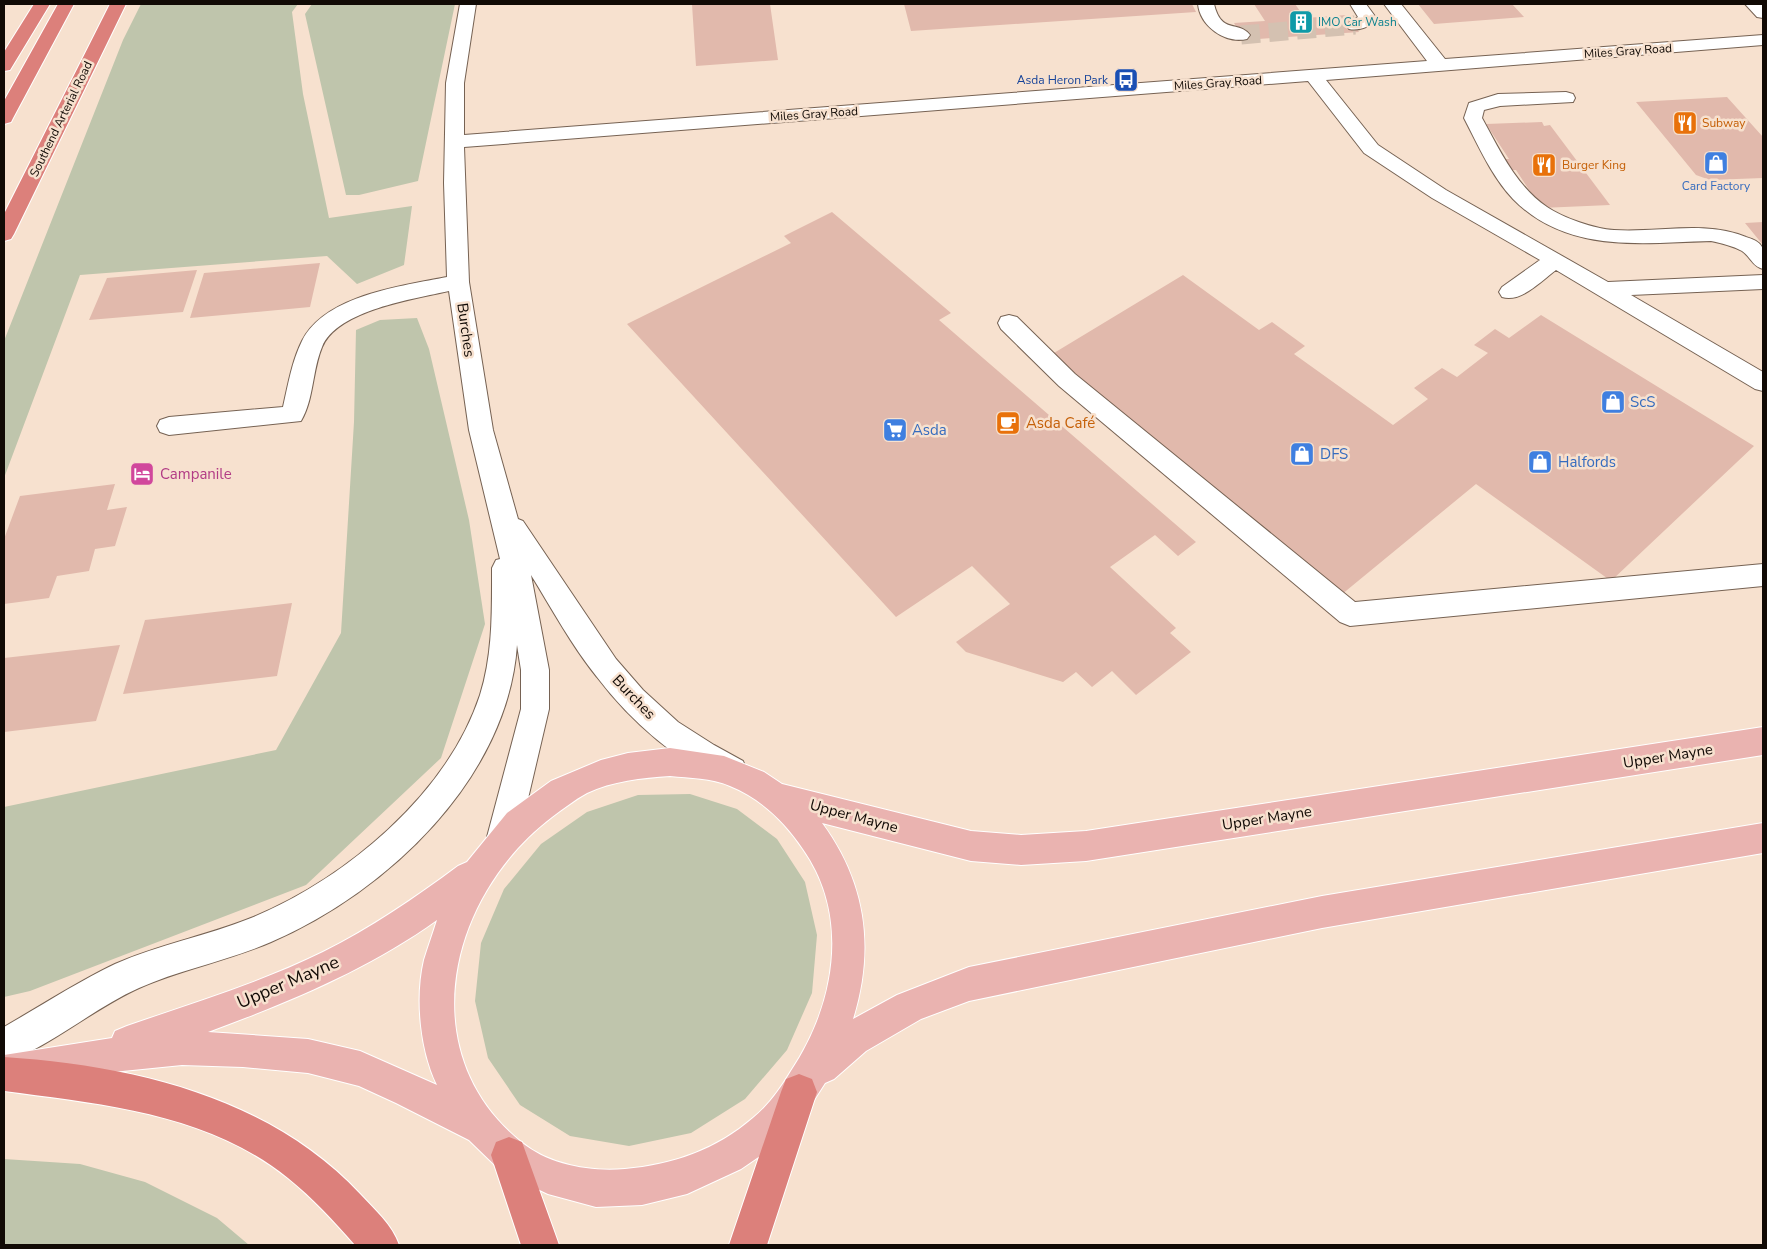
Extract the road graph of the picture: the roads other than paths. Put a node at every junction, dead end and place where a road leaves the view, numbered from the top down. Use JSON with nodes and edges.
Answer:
{"nodes":[{"id":1,"x":42,"y":4,"type":"edge"},
{"id":2,"x":66,"y":4,"type":"edge"},
{"id":3,"x":118,"y":4,"type":"edge"},
{"id":4,"x":468,"y":4,"type":"edge"},
{"id":5,"x":1206,"y":4,"type":"edge"},
{"id":6,"x":1392,"y":4,"type":"edge"},
{"id":7,"x":1753,"y":4,"type":"edge"},
{"id":8,"x":1360,"y":5,"type":"edge"},
{"id":9,"x":1763,"y":13,"type":"edge"},
{"id":10,"x":1355,"y":25,"type":"dead end"},
{"id":11,"x":1241,"y":34,"type":"tunnel mouth"},
{"id":12,"x":1763,"y":40,"type":"edge"},
{"id":13,"x":1440,"y":65,"type":"junction"},
{"id":14,"x":4,"y":66,"type":"edge"},
{"id":15,"x":1314,"y":75,"type":"junction"},
{"id":16,"x":1566,"y":98,"type":"dead end"},
{"id":17,"x":4,"y":118,"type":"edge"},
{"id":18,"x":454,"y":142,"type":"junction"},
{"id":19,"x":4,"y":234,"type":"edge"},
{"id":20,"x":1555,"y":260,"type":"junction"},
{"id":21,"x":1763,"y":262,"type":"edge"},
{"id":22,"x":458,"y":282,"type":"junction"},
{"id":23,"x":1763,"y":282,"type":"edge"},
{"id":24,"x":1606,"y":289,"type":"junction"},
{"id":25,"x":1510,"y":292,"type":"dead end"},
{"id":26,"x":1009,"y":323,"type":"dead end"},
{"id":27,"x":1763,"y":383,"type":"edge"},
{"id":28,"x":169,"y":426,"type":"dead end"},
{"id":29,"x":504,"y":514,"type":"junction"},
{"id":30,"x":1763,"y":575,"type":"edge"},
{"id":31,"x":1763,"y":741,"type":"edge"},
{"id":32,"x":741,"y":776,"type":"junction"},
{"id":33,"x":774,"y":796,"type":"junction"},
{"id":34,"x":503,"y":837,"type":"junction"},
{"id":35,"x":1763,"y":838,"type":"edge"},
{"id":36,"x":476,"y":871,"type":"junction"},
{"id":37,"x":4,"y":1046,"type":"edge"},
{"id":38,"x":83,"y":1058,"type":"junction"},
{"id":39,"x":4,"y":1073,"type":"edge"},
{"id":40,"x":804,"y":1086,"type":"junction"},
{"id":41,"x":477,"y":1125,"type":"junction"},
{"id":42,"x":509,"y":1156,"type":"junction"},
{"id":43,"x":380,"y":1245,"type":"edge"},
{"id":44,"x":540,"y":1245,"type":"edge"},
{"id":45,"x":748,"y":1245,"type":"edge"}],
"edges":[{"from":1,"to":14,"type":"highway"},
{"from":2,"to":17,"type":"highway"},
{"from":3,"to":19,"type":"highway","name":"Southend Arterial Road"},
{"from":4,"to":18,"type":"street"},
{"from":5,"to":11,"type":"street"},
{"from":6,"to":8,"type":"street"},
{"from":6,"to":13,"type":"street"},
{"from":7,"to":9,"type":"street"},
{"from":8,"to":10,"type":"street"},
{"from":12,"to":13,"type":"street","name":"Miles Gray Road"},
{"from":13,"to":15,"type":"street","name":"Miles Gray Road"},
{"from":15,"to":18,"type":"street","name":"Miles Gray Road"},
{"from":15,"to":20,"type":"street"},
{"from":16,"to":21,"type":"street"},
{"from":18,"to":22,"type":"street","name":"Burches"},
{"from":20,"to":24,"type":"street"},
{"from":20,"to":25,"type":"street"},
{"from":22,"to":28,"type":"street"},
{"from":22,"to":29,"type":"street","name":"Burches"},
{"from":23,"to":24,"type":"street"},
{"from":24,"to":27,"type":"street"},
{"from":26,"to":30,"type":"street"},
{"from":29,"to":32,"type":"street","name":"Burches"},
{"from":29,"to":34,"type":"street","name":"Burches"},
{"from":29,"to":37,"type":"street"},
{"from":31,"to":33,"type":"main road","name":"Upper Mayne"},
{"from":32,"to":33,"type":"main road"},
{"from":32,"to":34,"type":"main road"},
{"from":33,"to":40,"type":"main road"},
{"from":34,"to":36,"type":"main road"},
{"from":35,"to":40,"type":"main road"},
{"from":36,"to":38,"type":"main road","name":"Upper Mayne"},
{"from":36,"to":41,"type":"main road"},
{"from":38,"to":39,"type":"main road","name":"Upper Mayne"},
{"from":38,"to":41,"type":"main road","name":"Upper Mayne"},
{"from":39,"to":43,"type":"highway"},
{"from":40,"to":42,"type":"main road"},
{"from":40,"to":45,"type":"highway"},
{"from":41,"to":42,"type":"main road"},
{"from":42,"to":44,"type":"highway"}]}
